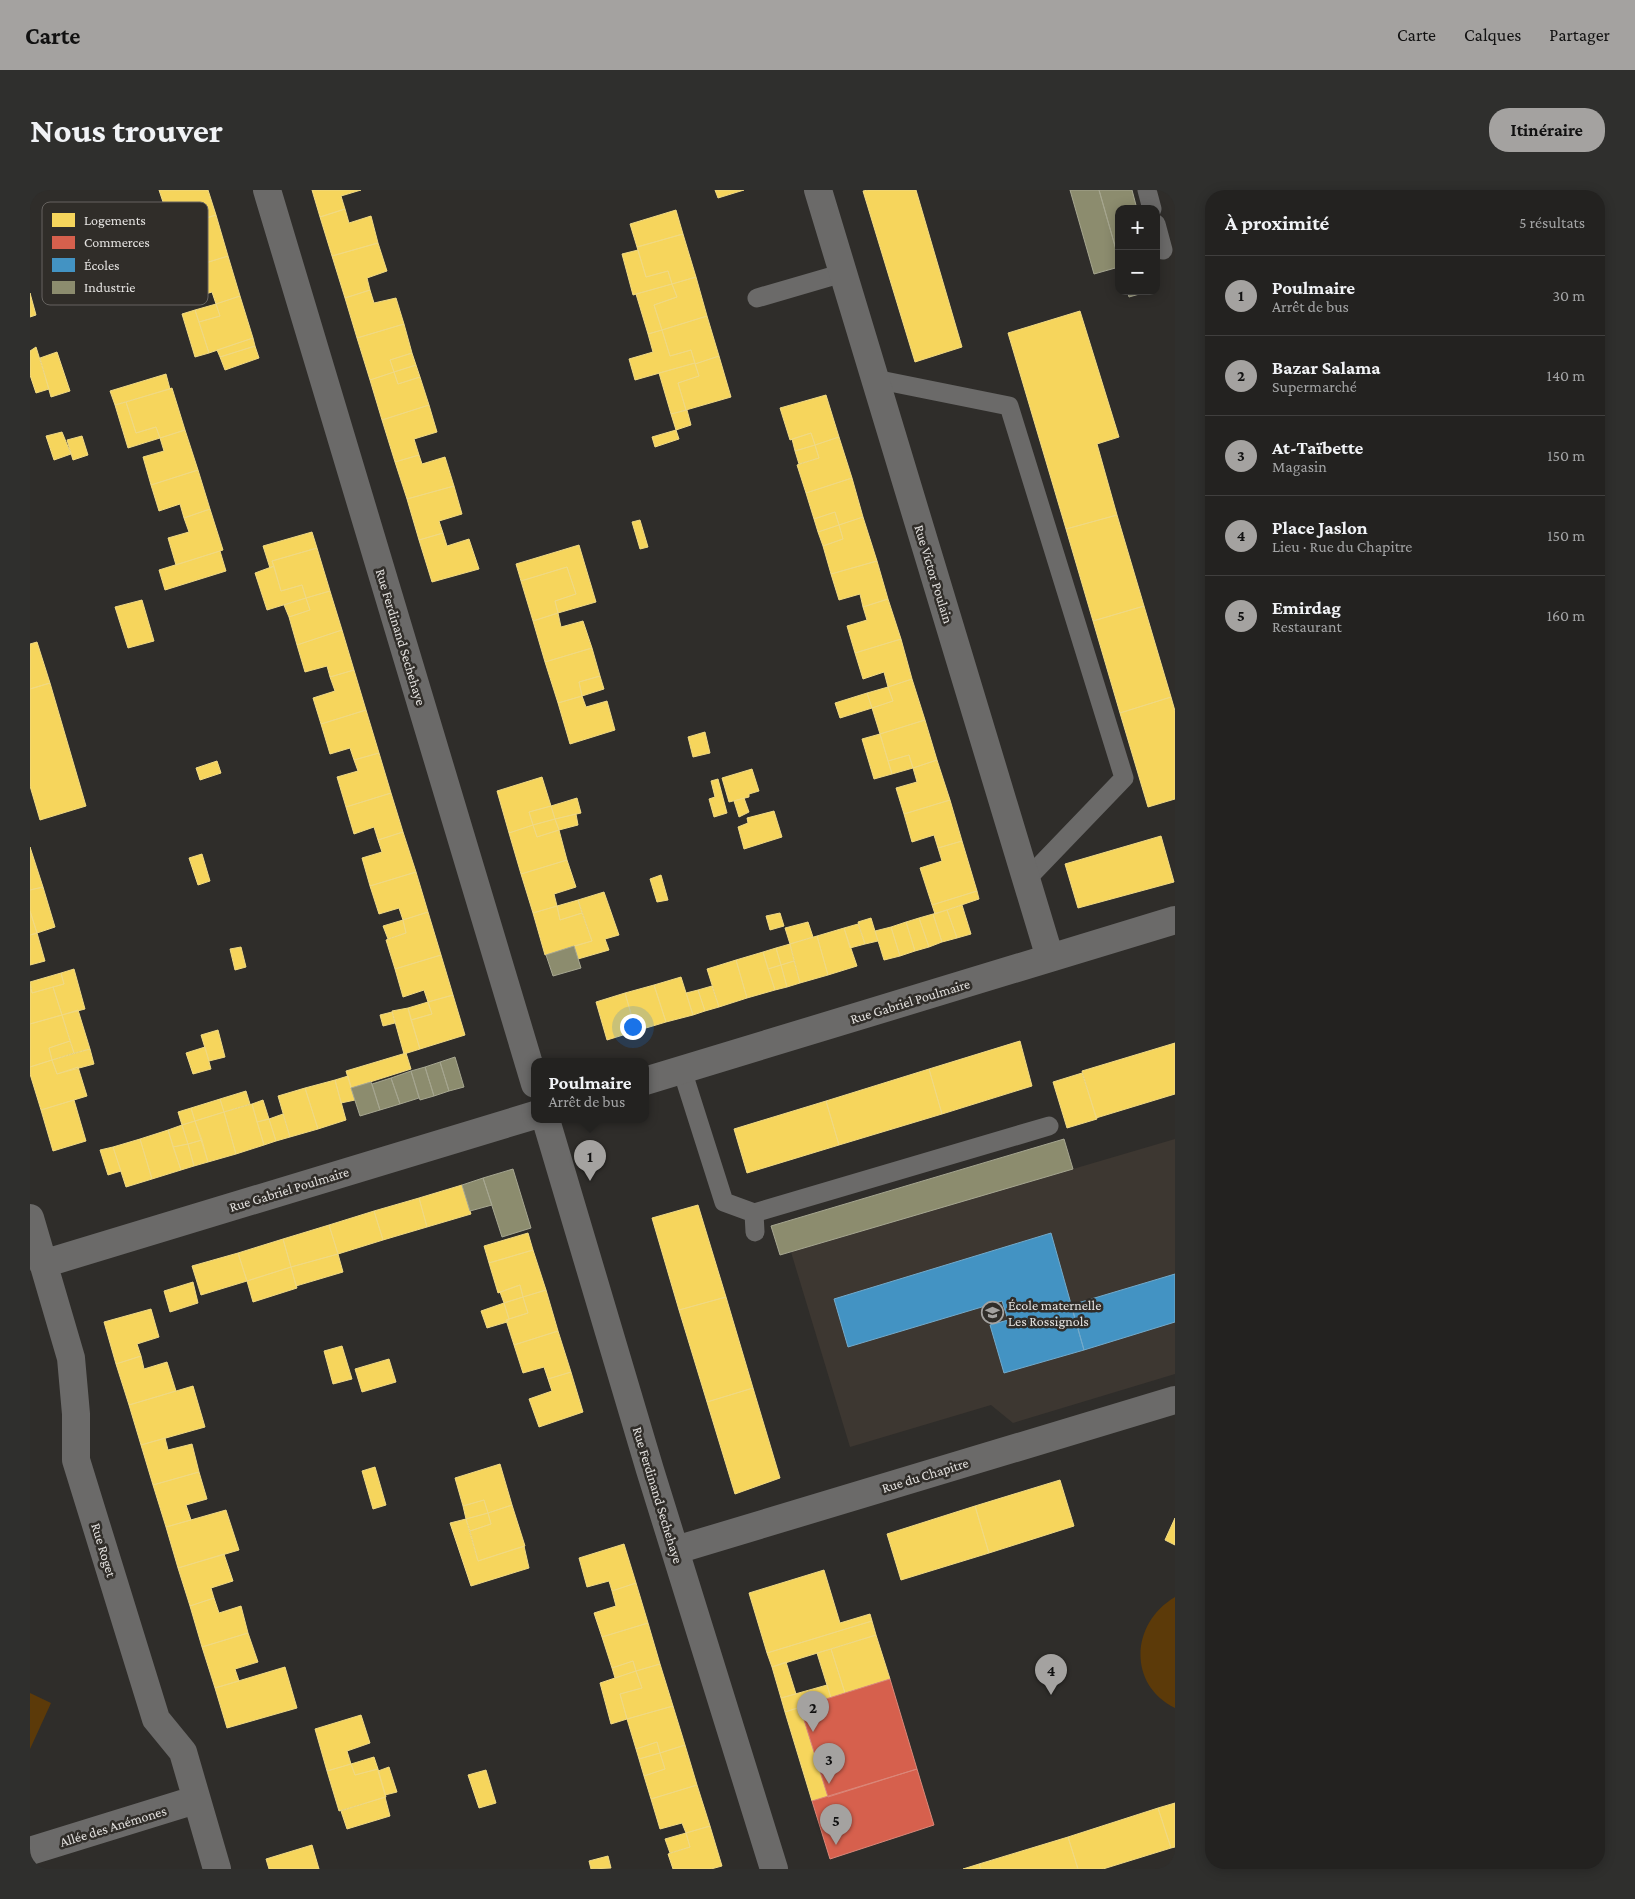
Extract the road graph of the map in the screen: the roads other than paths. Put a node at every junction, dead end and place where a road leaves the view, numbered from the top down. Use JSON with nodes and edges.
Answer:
{"nodes":[{"id":1,"x":267,"y":190,"type":"edge"},
{"id":2,"x":818,"y":190,"type":"edge"},
{"id":3,"x":1147,"y":190,"type":"edge"},
{"id":4,"x":1151,"y":205,"type":"edge"},
{"id":5,"x":1160,"y":239,"type":"edge"},
{"id":6,"x":1163,"y":250,"type":"dead end"},
{"id":7,"x":843,"y":273,"type":"junction"},
{"id":8,"x":756,"y":298,"type":"dead end"},
{"id":9,"x":875,"y":379,"type":"junction"},
{"id":10,"x":1026,"y":880,"type":"junction"},
{"id":11,"x":1175,"y":920,"type":"edge"},
{"id":12,"x":1050,"y":958,"type":"junction"},
{"id":13,"x":682,"y":1070,"type":"junction"},
{"id":14,"x":531,"y":1071,"type":"edge"},
{"id":15,"x":649,"y":1080,"type":"edge"},
{"id":16,"x":531,"y":1116,"type":"edge"},
{"id":17,"x":547,"y":1123,"type":"edge"},
{"id":18,"x":1049,"y":1126,"type":"dead end"},
{"id":19,"x":30,"y":1218,"type":"edge"},
{"id":20,"x":43,"y":1264,"type":"junction"},
{"id":21,"x":1175,"y":1400,"type":"edge"},
{"id":22,"x":676,"y":1550,"type":"junction"},
{"id":23,"x":195,"y":1800,"type":"junction"},
{"id":24,"x":30,"y":1851,"type":"edge"},
{"id":25,"x":217,"y":1869,"type":"edge"},
{"id":26,"x":774,"y":1869,"type":"edge"}],
"edges":[{"from":1,"to":14,"type":"street","name":"Rue Ferdinand Sechehaye"},
{"from":2,"to":7,"type":"street","name":"Rue Victor Poulain"},
{"from":3,"to":4,"type":"lane"},
{"from":5,"to":6,"type":"lane"},
{"from":7,"to":8,"type":"lane"},
{"from":7,"to":9,"type":"street","name":"Rue Victor Poulain"},
{"from":9,"to":10,"type":"street","name":"Rue Victor Poulain"},
{"from":9,"to":10,"type":"lane"},
{"from":10,"to":12,"type":"street","name":"Rue Victor Poulain"},
{"from":11,"to":12,"type":"street","name":"Rue Gabriel Poulmaire"},
{"from":12,"to":13,"type":"street","name":"Rue Gabriel Poulmaire"},
{"from":13,"to":15,"type":"street","name":"Rue Gabriel Poulmaire"},
{"from":13,"to":18,"type":"lane"},
{"from":16,"to":20,"type":"street","name":"Rue Gabriel Poulmaire"},
{"from":17,"to":22,"type":"street","name":"Rue Ferdinand Sechehaye"},
{"from":19,"to":20,"type":"street","name":"Rue Roget"},
{"from":20,"to":23,"type":"street","name":"Rue Roget"},
{"from":21,"to":22,"type":"street","name":"Rue du Chapitre"},
{"from":22,"to":26,"type":"street","name":"Rue Ferdinand Sechehaye"},
{"from":23,"to":24,"type":"street","name":"Allée des Anémones"},
{"from":23,"to":25,"type":"street","name":"Rue Roget"}]}
